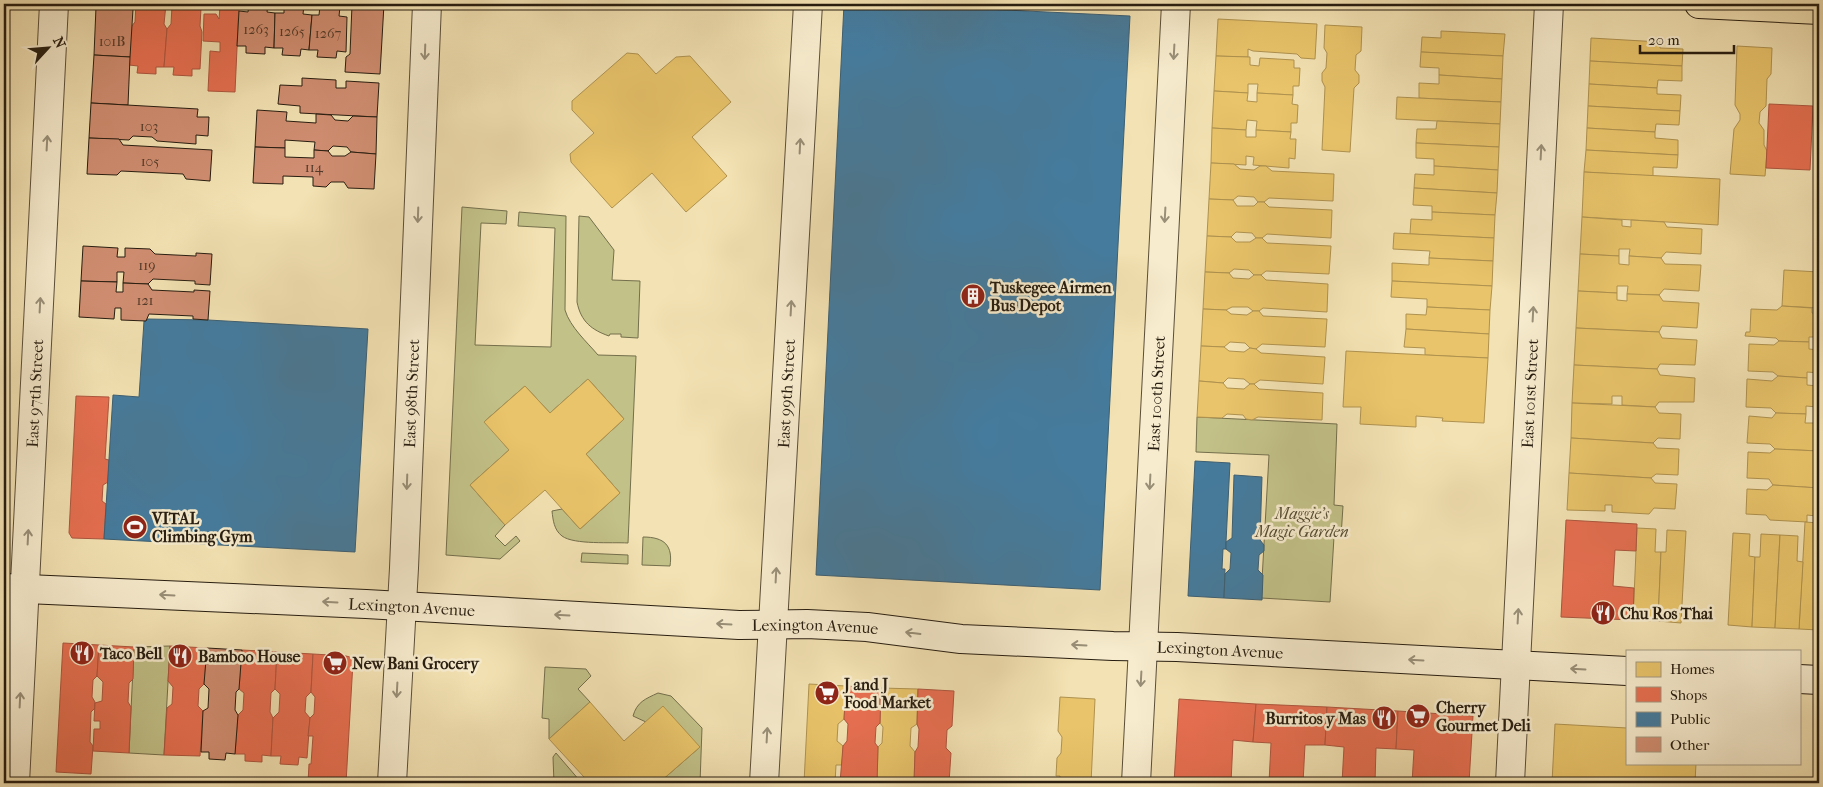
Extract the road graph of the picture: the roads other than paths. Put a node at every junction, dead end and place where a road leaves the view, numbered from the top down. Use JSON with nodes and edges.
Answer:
{"nodes":[{"id":1,"x":54,"y":4,"type":"edge"},
{"id":2,"x":427,"y":4,"type":"edge"},
{"id":3,"x":808,"y":4,"type":"edge"},
{"id":4,"x":1176,"y":4,"type":"edge"},
{"id":5,"x":1549,"y":4,"type":"edge"},
{"id":6,"x":1699,"y":4,"type":"edge"},
{"id":7,"x":1819,"y":10,"type":"edge"},
{"id":8,"x":15,"y":589,"type":"edge"},
{"id":9,"x":402,"y":607,"type":"junction"},
{"id":10,"x":773,"y":624,"type":"junction"},
{"id":11,"x":1143,"y":647,"type":"junction"},
{"id":12,"x":1517,"y":665,"type":"junction"},
{"id":13,"x":1626,"y":671,"type":"edge"},
{"id":14,"x":1800,"y":679,"type":"edge"},
{"id":15,"x":1819,"y":680,"type":"edge"},
{"id":16,"x":15,"y":783,"type":"edge"},
{"id":17,"x":392,"y":783,"type":"edge"},
{"id":18,"x":764,"y":783,"type":"edge"},
{"id":19,"x":1136,"y":783,"type":"edge"},
{"id":20,"x":1510,"y":783,"type":"edge"}],
"edges":[{"from":8,"to":1,"type":"street","name":"East 97th Street","one_way":true},
{"from":2,"to":9,"type":"street","name":"East 98th Street","one_way":true},
{"from":10,"to":3,"type":"street","name":"East 99th Street","one_way":true},
{"from":4,"to":11,"type":"street","name":"East 100th Street","one_way":true},
{"from":12,"to":5,"type":"street","name":"East 101st Street","one_way":true},
{"from":6,"to":7,"type":"main road"},
{"from":9,"to":8,"type":"street","name":"Lexington Avenue","one_way":true},
{"from":16,"to":8,"type":"street","name":"East 97th Street","one_way":true},
{"from":10,"to":9,"type":"street","name":"Lexington Avenue","one_way":true},
{"from":9,"to":17,"type":"street","name":"East 98th Street","one_way":true},
{"from":11,"to":10,"type":"street","name":"Lexington Avenue","one_way":true},
{"from":18,"to":10,"type":"street","name":"East 99th Street","one_way":true},
{"from":12,"to":11,"type":"street","name":"Lexington Avenue","one_way":true},
{"from":11,"to":19,"type":"street","name":"East 100th Street","one_way":true},
{"from":13,"to":12,"type":"street","name":"Lexington Avenue","one_way":true},
{"from":12,"to":20,"type":"street","name":"East 101st Street"},
{"from":14,"to":15,"type":"street"}]}
